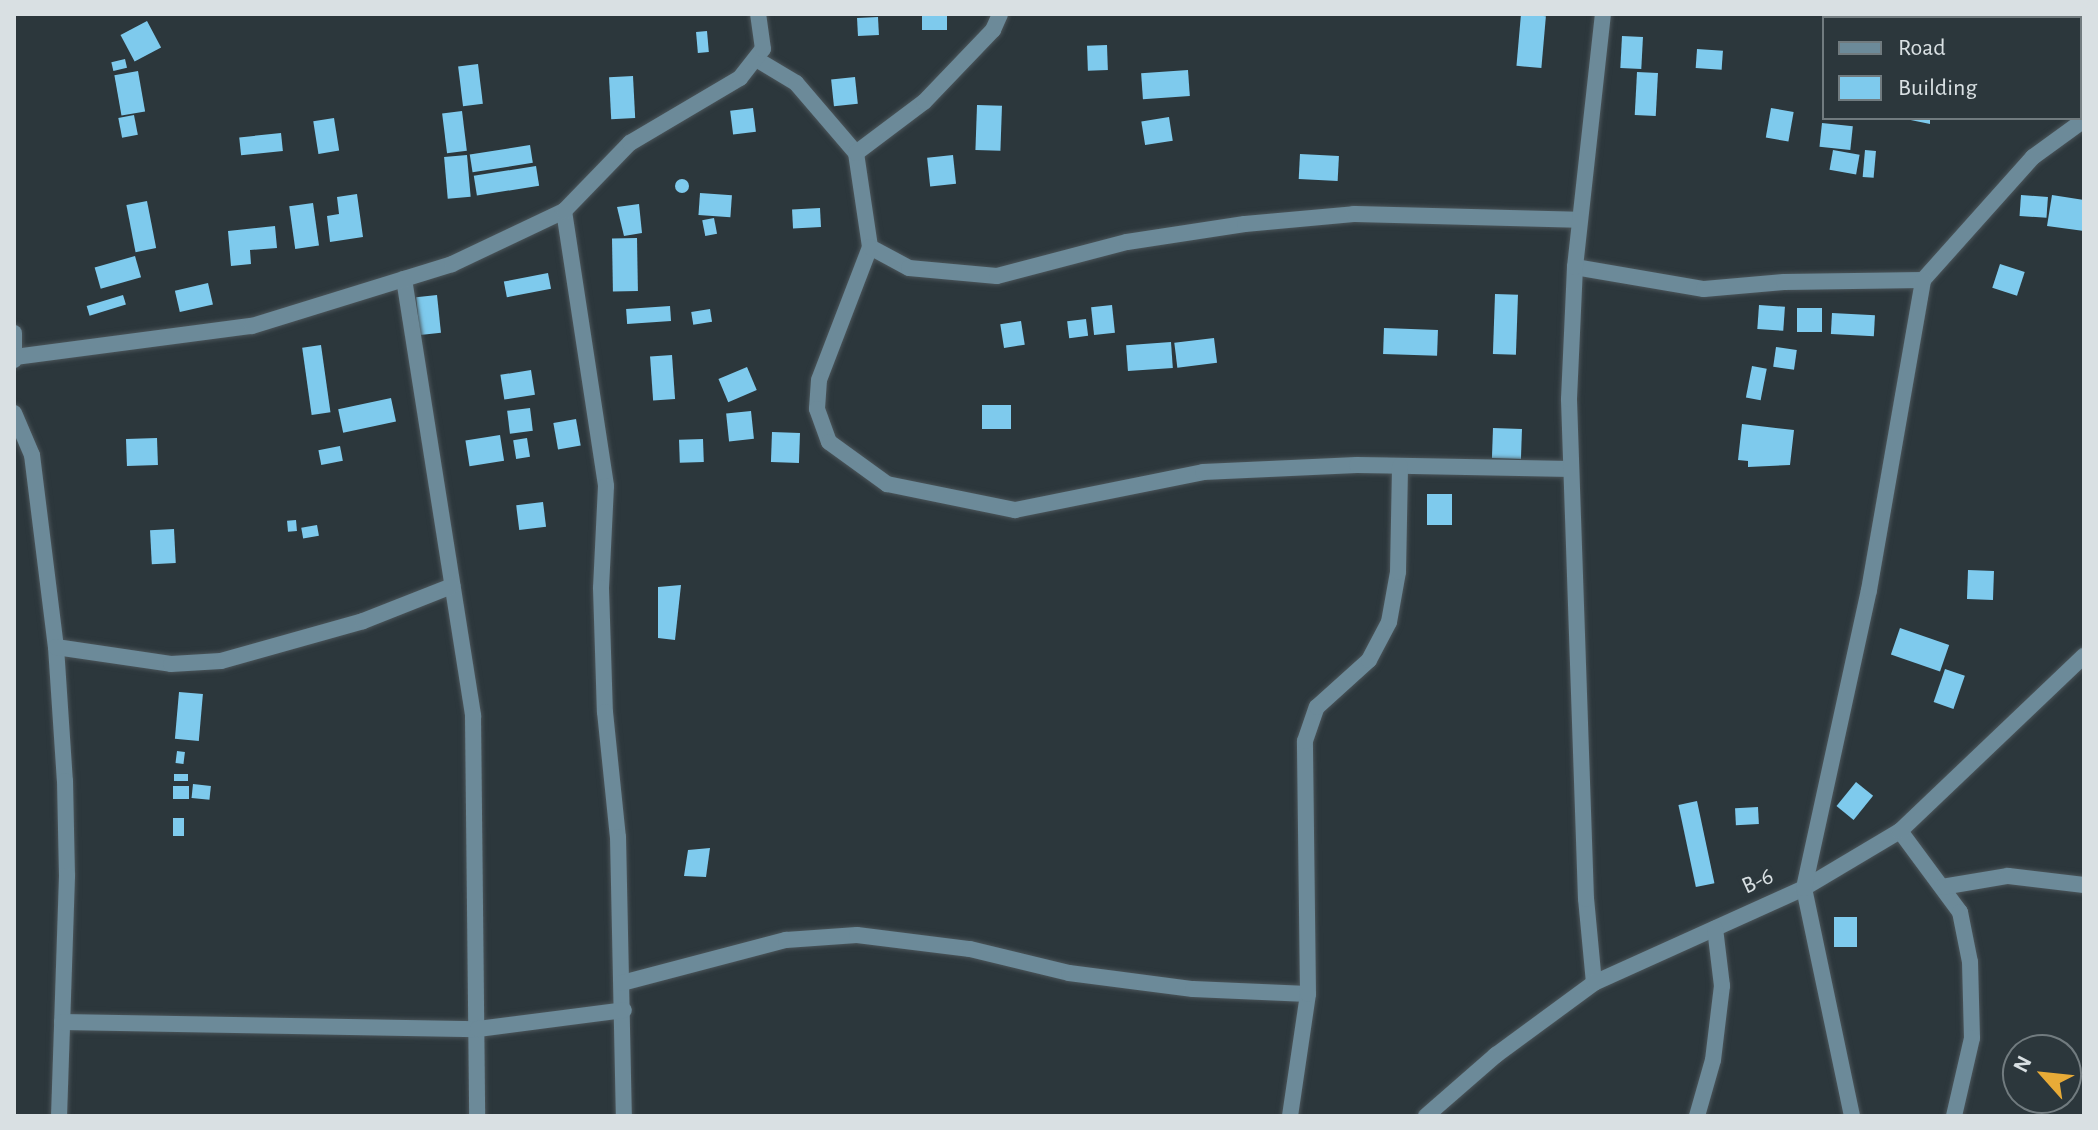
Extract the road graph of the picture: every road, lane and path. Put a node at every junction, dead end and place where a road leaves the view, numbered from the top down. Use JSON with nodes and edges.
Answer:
{"nodes":[{"id":1,"x":758,"y":14,"type":"edge"},
{"id":2,"x":1000,"y":14,"type":"edge"},
{"id":3,"x":1603,"y":14,"type":"edge"},
{"id":4,"x":756,"y":59,"type":"junction"},
{"id":5,"x":2084,"y":120,"type":"edge"},
{"id":6,"x":856,"y":153,"type":"junction"},
{"id":7,"x":564,"y":211,"type":"junction"},
{"id":8,"x":1579,"y":220,"type":"junction"},
{"id":9,"x":870,"y":247,"type":"junction"},
{"id":10,"x":1575,"y":267,"type":"junction"},
{"id":11,"x":404,"y":279,"type":"junction"},
{"id":12,"x":1923,"y":280,"type":"junction"},
{"id":13,"x":14,"y":333,"type":"edge"},
{"id":14,"x":15,"y":359,"type":"edge"},
{"id":15,"x":14,"y":413,"type":"edge"},
{"id":16,"x":1400,"y":466,"type":"junction"},
{"id":17,"x":1571,"y":469,"type":"junction"},
{"id":18,"x":452,"y":586,"type":"junction"},
{"id":19,"x":56,"y":647,"type":"junction"},
{"id":20,"x":2084,"y":656,"type":"edge"},
{"id":21,"x":1900,"y":831,"type":"junction"},
{"id":22,"x":2084,"y":885,"type":"edge"},
{"id":23,"x":1942,"y":887,"type":"junction"},
{"id":24,"x":1804,"y":888,"type":"junction"},
{"id":25,"x":1715,"y":928,"type":"junction"},
{"id":26,"x":622,"y":983,"type":"junction"},
{"id":27,"x":1594,"y":983,"type":"junction"},
{"id":28,"x":1308,"y":994,"type":"junction"},
{"id":29,"x":624,"y":1010,"type":"junction"},
{"id":30,"x":62,"y":1022,"type":"junction"},
{"id":31,"x":478,"y":1029,"type":"junction"},
{"id":32,"x":1959,"y":1115,"type":"edge"},
{"id":33,"x":59,"y":1116,"type":"edge"},
{"id":34,"x":477,"y":1116,"type":"edge"},
{"id":35,"x":624,"y":1116,"type":"edge"},
{"id":36,"x":1290,"y":1116,"type":"edge"},
{"id":37,"x":1426,"y":1116,"type":"edge"},
{"id":38,"x":1697,"y":1116,"type":"edge"},
{"id":39,"x":1852,"y":1116,"type":"edge"}],
"edges":[{"from":1,"to":4,"type":"street"},
{"from":2,"to":6,"type":"street"},
{"from":3,"to":8,"type":"street"},
{"from":4,"to":6,"type":"street"},
{"from":4,"to":7,"type":"street"},
{"from":5,"to":12,"type":"street"},
{"from":6,"to":9,"type":"street"},
{"from":7,"to":11,"type":"street"},
{"from":7,"to":26,"type":"street"},
{"from":8,"to":9,"type":"street"},
{"from":8,"to":10,"type":"street"},
{"from":9,"to":16,"type":"street"},
{"from":10,"to":12,"type":"street"},
{"from":10,"to":17,"type":"street"},
{"from":11,"to":14,"type":"street"},
{"from":11,"to":18,"type":"street"},
{"from":12,"to":24,"type":"street"},
{"from":13,"to":14,"type":"street"},
{"from":15,"to":19,"type":"street"},
{"from":16,"to":17,"type":"street"},
{"from":16,"to":28,"type":"street"},
{"from":17,"to":27,"type":"street"},
{"from":18,"to":19,"type":"street"},
{"from":18,"to":31,"type":"street"},
{"from":19,"to":30,"type":"street"},
{"from":20,"to":21,"type":"street","name":"B-6"},
{"from":21,"to":23,"type":"street"},
{"from":21,"to":24,"type":"street","name":"B-6"},
{"from":22,"to":23,"type":"street"},
{"from":23,"to":32,"type":"street"},
{"from":24,"to":25,"type":"street","name":"B-6"},
{"from":24,"to":39,"type":"street"},
{"from":25,"to":27,"type":"street","name":"B-6"},
{"from":25,"to":38,"type":"street"},
{"from":26,"to":28,"type":"street"},
{"from":26,"to":29,"type":"street"},
{"from":27,"to":37,"type":"street","name":"B-6"},
{"from":28,"to":36,"type":"street"},
{"from":29,"to":31,"type":"street"},
{"from":29,"to":35,"type":"street"},
{"from":30,"to":31,"type":"street"},
{"from":30,"to":33,"type":"street"},
{"from":31,"to":34,"type":"street"}]}
